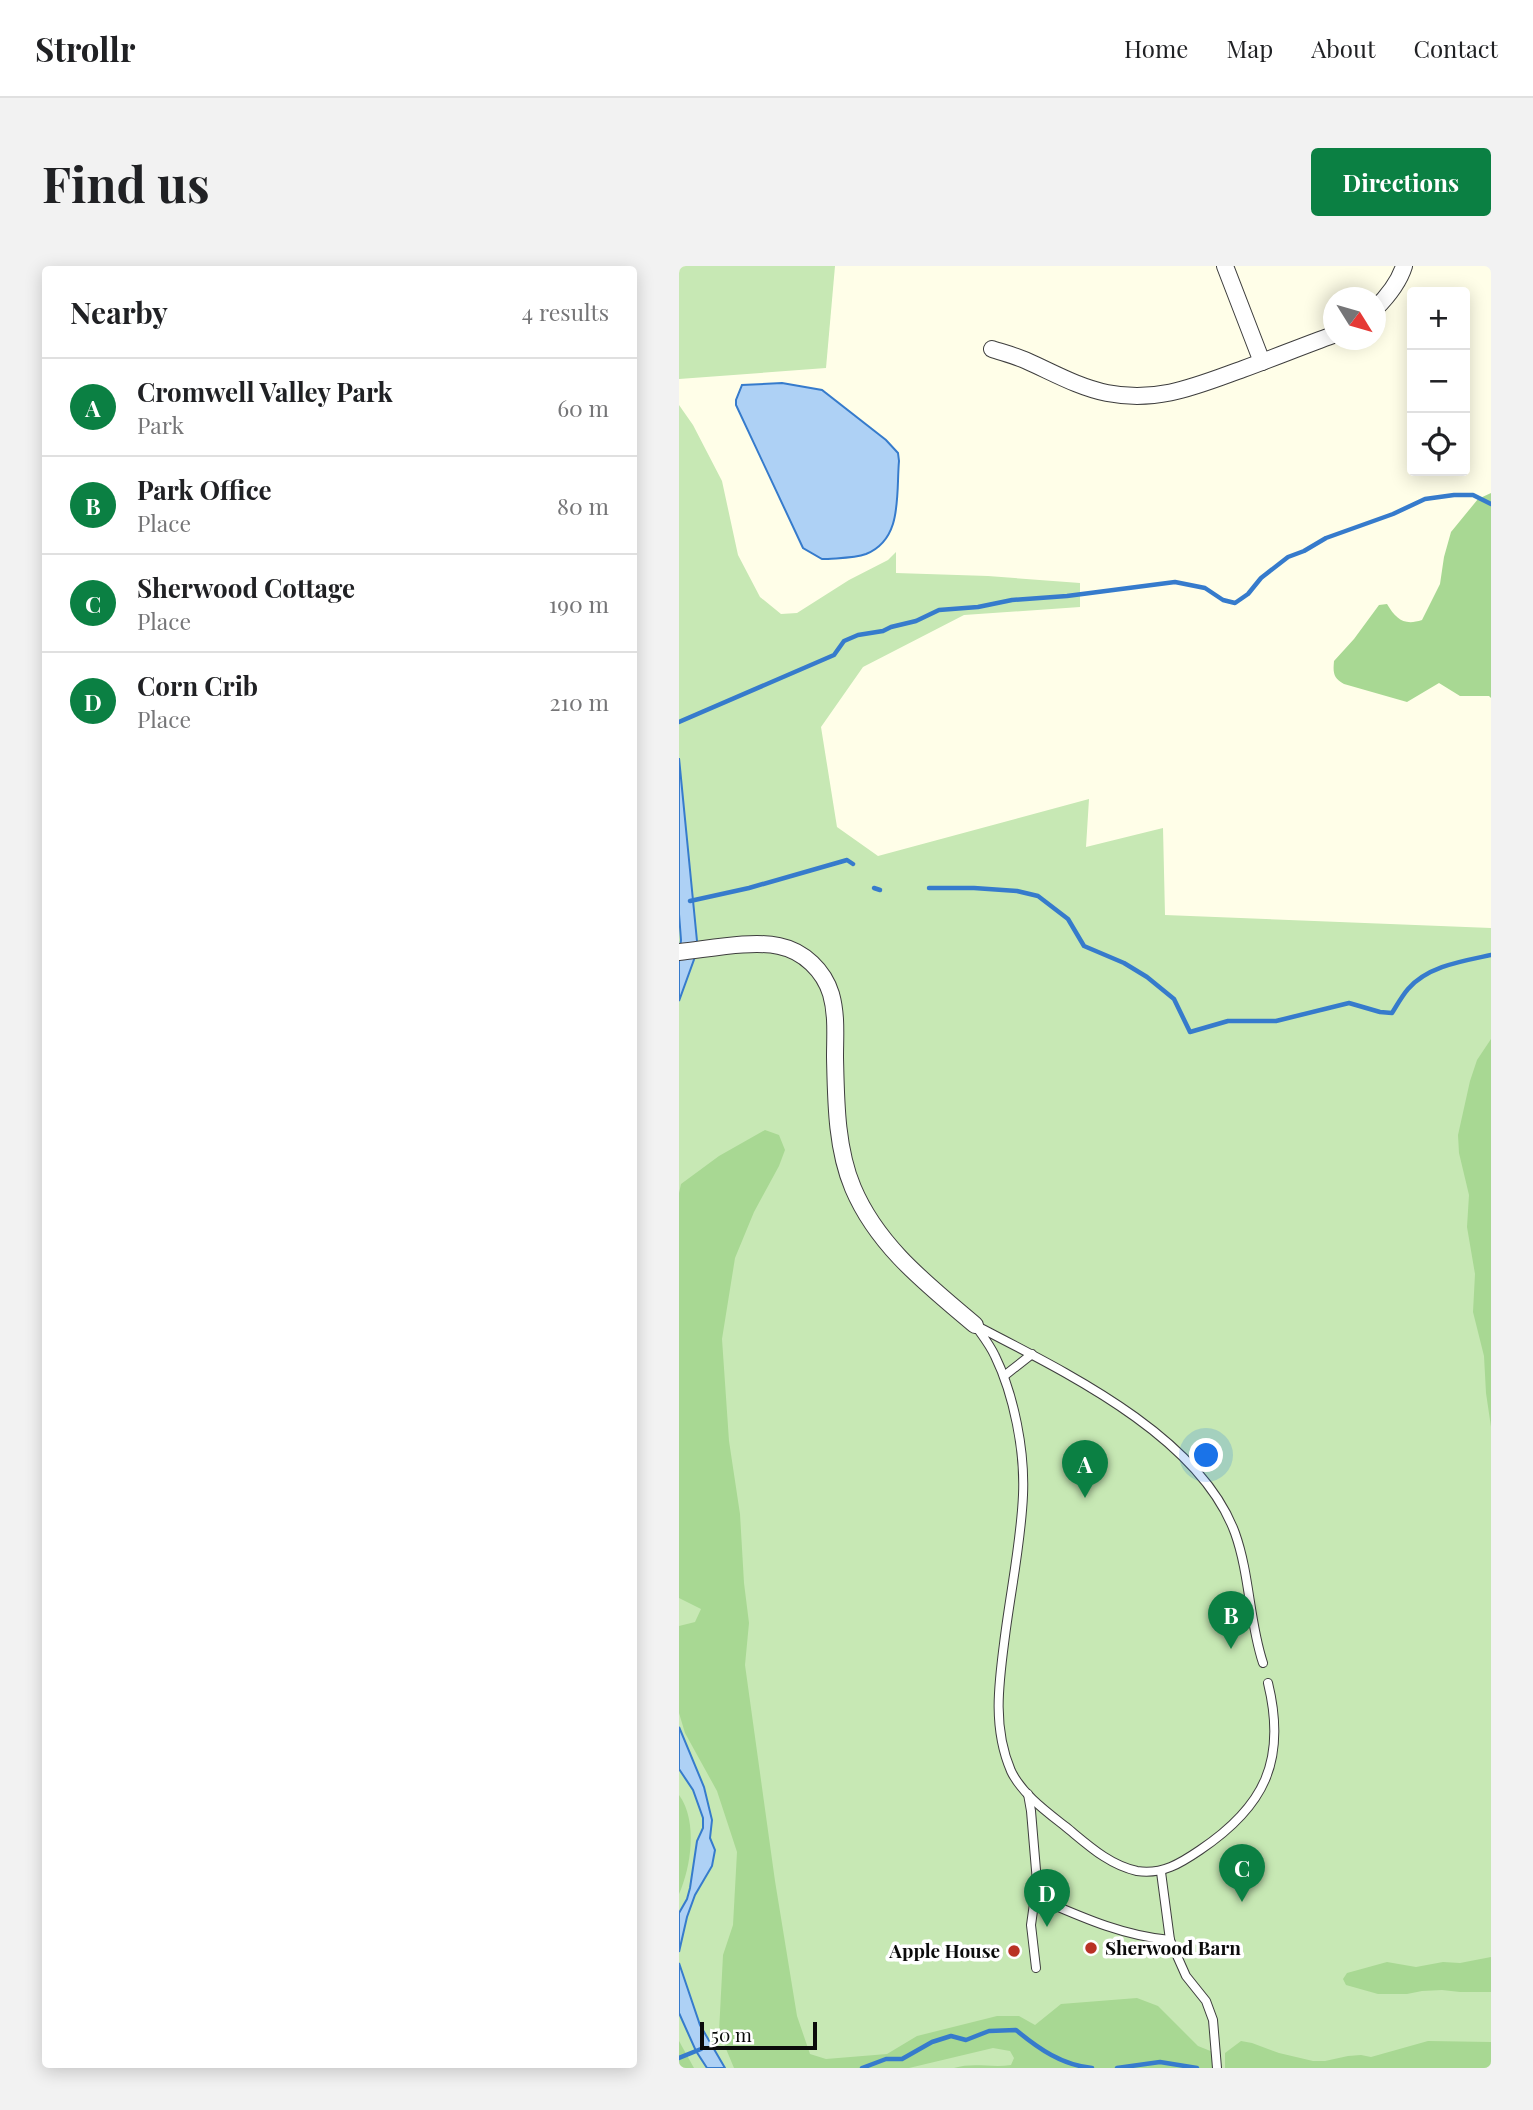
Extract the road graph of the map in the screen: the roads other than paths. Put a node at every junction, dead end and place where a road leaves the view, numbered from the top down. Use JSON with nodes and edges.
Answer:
{"nodes":[{"id":1,"x":1225,"y":266,"type":"edge"},
{"id":2,"x":1404,"y":266,"type":"edge"},
{"id":3,"x":1386,"y":299,"type":"edge"},
{"id":4,"x":1323,"y":339,"type":"edge"},
{"id":5,"x":992,"y":349,"type":"dead end"},
{"id":6,"x":1262,"y":362,"type":"junction"},
{"id":7,"x":679,"y":952,"type":"edge"},
{"id":8,"x":975,"y":1325,"type":"junction"},
{"id":9,"x":1031,"y":1354,"type":"junction"},
{"id":10,"x":1004,"y":1376,"type":"junction"},
{"id":11,"x":1263,"y":1663,"type":"dead end"},
{"id":12,"x":1268,"y":1683,"type":"dead end"},
{"id":13,"x":1028,"y":1794,"type":"junction"},
{"id":14,"x":1161,"y":1872,"type":"junction"},
{"id":15,"x":1035,"y":1897,"type":"junction"},
{"id":16,"x":1170,"y":1940,"type":"junction"},
{"id":17,"x":1036,"y":1968,"type":"dead end"},
{"id":18,"x":1217,"y":2068,"type":"edge"}],
"edges":[{"from":1,"to":6,"type":"street"},
{"from":2,"to":3,"type":"street"},
{"from":4,"to":6,"type":"street"},
{"from":5,"to":6,"type":"street"},
{"from":7,"to":8,"type":"street"},
{"from":8,"to":9,"type":"lane"},
{"from":8,"to":10,"type":"lane"},
{"from":9,"to":10,"type":"lane"},
{"from":9,"to":11,"type":"lane"},
{"from":10,"to":13,"type":"lane"},
{"from":12,"to":14,"type":"lane"},
{"from":13,"to":14,"type":"lane"},
{"from":13,"to":15,"type":"lane"},
{"from":14,"to":16,"type":"lane"},
{"from":15,"to":16,"type":"lane"},
{"from":15,"to":17,"type":"lane"},
{"from":16,"to":18,"type":"lane"}]}
